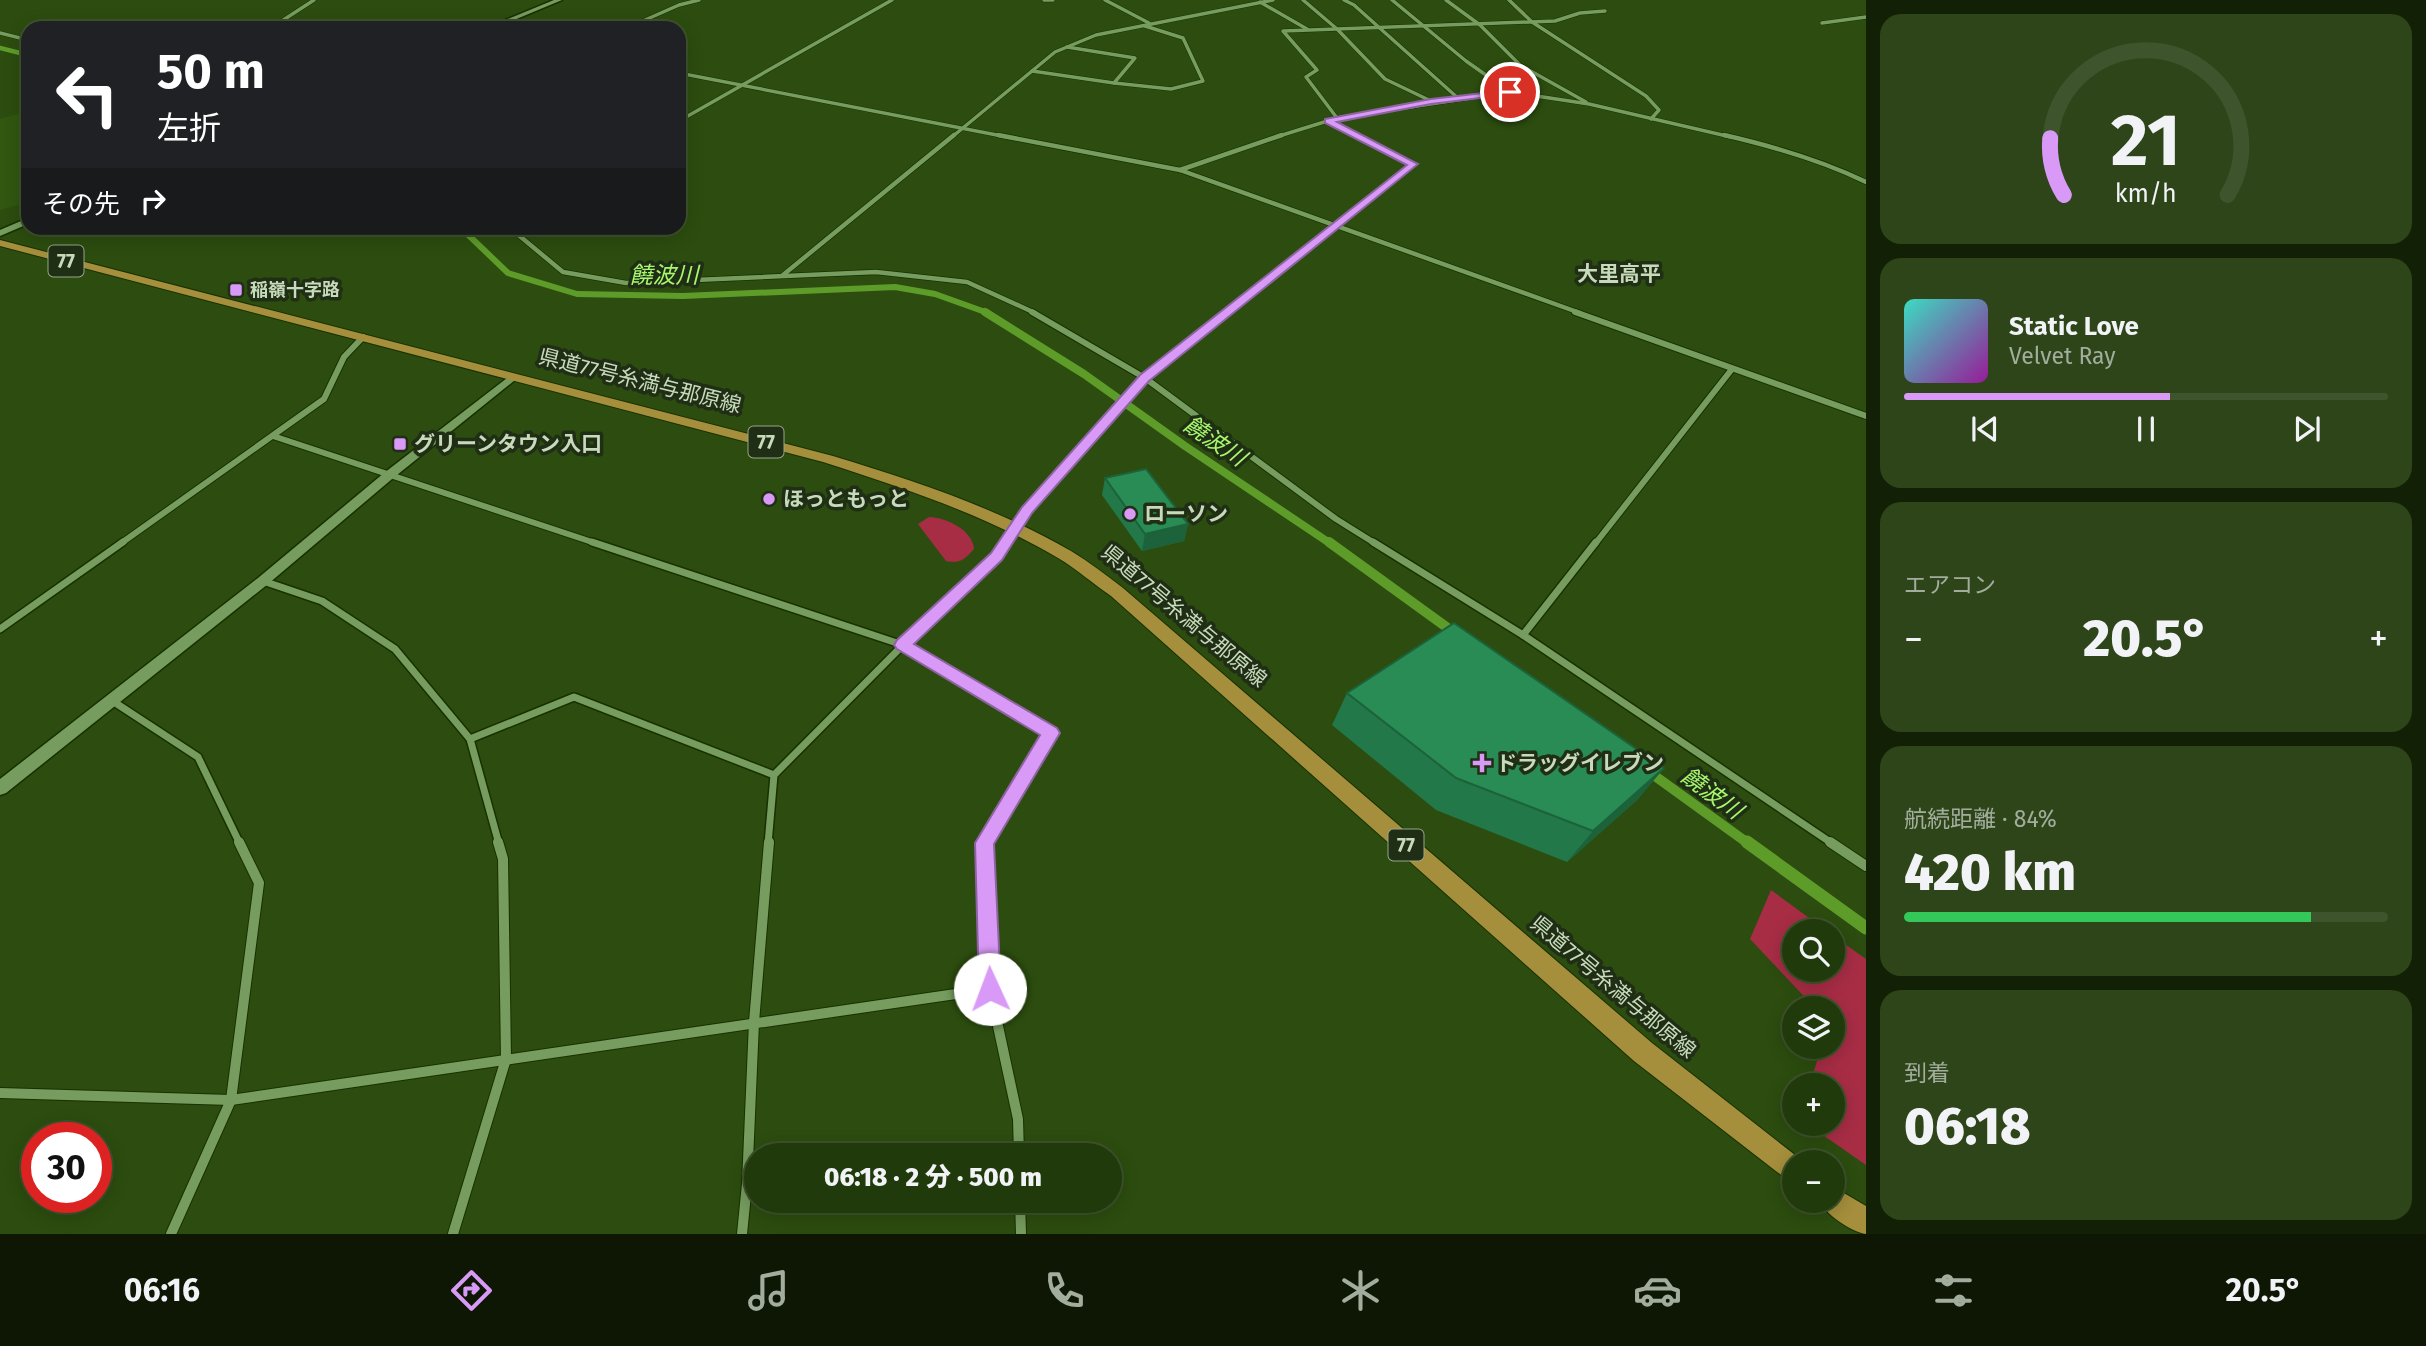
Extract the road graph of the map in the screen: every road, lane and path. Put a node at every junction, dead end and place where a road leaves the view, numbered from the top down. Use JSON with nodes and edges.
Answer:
{"nodes":[{"id":1,"x":314,"y":0,"type":"edge"},
{"id":2,"x":559,"y":0,"type":"edge"},
{"id":3,"x":699,"y":0,"type":"edge"},
{"id":4,"x":892,"y":0,"type":"edge"},
{"id":5,"x":1044,"y":0,"type":"edge"},
{"id":6,"x":1053,"y":0,"type":"edge"},
{"id":7,"x":1105,"y":0,"type":"edge"},
{"id":8,"x":1273,"y":0,"type":"edge"},
{"id":9,"x":1303,"y":0,"type":"edge"},
{"id":10,"x":1344,"y":0,"type":"edge"},
{"id":11,"x":1392,"y":0,"type":"edge"},
{"id":12,"x":1446,"y":0,"type":"edge"},
{"id":13,"x":1509,"y":0,"type":"edge"},
{"id":14,"x":1261,"y":2,"type":"junction"},
{"id":15,"x":1605,"y":11,"type":"dead end"},
{"id":16,"x":1866,"y":18,"type":"edge"},
{"id":17,"x":282,"y":21,"type":"edge"},
{"id":18,"x":506,"y":21,"type":"edge"},
{"id":19,"x":643,"y":21,"type":"edge"},
{"id":20,"x":1532,"y":22,"type":"junction"},
{"id":21,"x":1149,"y":23,"type":"junction"},
{"id":22,"x":1822,"y":23,"type":"dead end"},
{"id":23,"x":1480,"y":24,"type":"junction"},
{"id":24,"x":1142,"y":25,"type":"junction"},
{"id":25,"x":1426,"y":27,"type":"junction"},
{"id":26,"x":1379,"y":28,"type":"junction"},
{"id":27,"x":1308,"y":29,"type":"junction"},
{"id":28,"x":1337,"y":30,"type":"junction"},
{"id":29,"x":0,"y":33,"type":"edge"},
{"id":30,"x":21,"y":38,"type":"edge"},
{"id":31,"x":1067,"y":47,"type":"junction"},
{"id":32,"x":1032,"y":71,"type":"junction"},
{"id":33,"x":686,"y":74,"type":"edge"},
{"id":34,"x":1114,"y":83,"type":"junction"},
{"id":35,"x":742,"y":86,"type":"junction"},
{"id":36,"x":1510,"y":92,"type":"junction"},
{"id":37,"x":1459,"y":99,"type":"junction"},
{"id":38,"x":1431,"y":102,"type":"junction"},
{"id":39,"x":1589,"y":104,"type":"junction"},
{"id":40,"x":686,"y":117,"type":"edge"},
{"id":41,"x":1338,"y":118,"type":"junction"},
{"id":42,"x":1651,"y":119,"type":"junction"},
{"id":43,"x":1328,"y":121,"type":"junction"},
{"id":44,"x":960,"y":129,"type":"junction"},
{"id":45,"x":1180,"y":170,"type":"junction"},
{"id":46,"x":1866,"y":182,"type":"edge"},
{"id":47,"x":21,"y":224,"type":"edge"},
{"id":48,"x":1334,"y":228,"type":"junction"},
{"id":49,"x":0,"y":233,"type":"edge"},
{"id":50,"x":518,"y":235,"type":"edge"},
{"id":51,"x":0,"y":243,"type":"edge"},
{"id":52,"x":782,"y":276,"type":"junction"},
{"id":53,"x":363,"y":337,"type":"junction"},
{"id":54,"x":1732,"y":369,"type":"junction"},
{"id":55,"x":511,"y":378,"type":"junction"},
{"id":56,"x":1145,"y":378,"type":"junction"},
{"id":57,"x":1866,"y":416,"type":"edge"},
{"id":58,"x":273,"y":436,"type":"junction"},
{"id":59,"x":388,"y":476,"type":"junction"},
{"id":60,"x":1014,"y":528,"type":"junction"},
{"id":61,"x":262,"y":581,"type":"junction"},
{"id":62,"x":0,"y":629,"type":"edge"},
{"id":63,"x":1523,"y":635,"type":"junction"},
{"id":64,"x":903,"y":645,"type":"junction"},
{"id":65,"x":110,"y":699,"type":"junction"},
{"id":66,"x":470,"y":738,"type":"junction"},
{"id":67,"x":774,"y":775,"type":"junction"},
{"id":68,"x":0,"y":788,"type":"edge"},
{"id":69,"x":1866,"y":866,"type":"edge"},
{"id":70,"x":990,"y":989,"type":"junction"},
{"id":71,"x":754,"y":1022,"type":"junction"},
{"id":72,"x":506,"y":1059,"type":"junction"},
{"id":73,"x":0,"y":1093,"type":"edge"},
{"id":74,"x":231,"y":1100,"type":"junction"},
{"id":75,"x":1019,"y":1143,"type":"edge"},
{"id":76,"x":1782,"y":1160,"type":"edge"},
{"id":77,"x":1845,"y":1208,"type":"edge"},
{"id":78,"x":1020,"y":1213,"type":"edge"},
{"id":79,"x":1866,"y":1222,"type":"edge"},
{"id":80,"x":171,"y":1234,"type":"edge"},
{"id":81,"x":453,"y":1234,"type":"edge"},
{"id":82,"x":742,"y":1234,"type":"edge"},
{"id":83,"x":1021,"y":1234,"type":"edge"}],
"edges":[{"from":1,"to":17,"type":"street"},
{"from":2,"to":18,"type":"street"},
{"from":3,"to":19,"type":"street"},
{"from":4,"to":35,"type":"street"},
{"from":5,"to":6,"type":"street"},
{"from":7,"to":21,"type":"street"},
{"from":8,"to":14,"type":"street"},
{"from":9,"to":28,"type":"street"},
{"from":10,"to":26,"type":"street"},
{"from":11,"to":25,"type":"street"},
{"from":12,"to":23,"type":"street"},
{"from":13,"to":20,"type":"street"},
{"from":14,"to":21,"type":"street"},
{"from":14,"to":27,"type":"street"},
{"from":15,"to":20,"type":"street"},
{"from":16,"to":22,"type":"street"},
{"from":20,"to":23,"type":"street"},
{"from":20,"to":42,"type":"street"},
{"from":21,"to":24,"type":"street"},
{"from":23,"to":25,"type":"street"},
{"from":23,"to":39,"type":"street"},
{"from":24,"to":31,"type":"street"},
{"from":24,"to":34,"type":"street"},
{"from":25,"to":26,"type":"street"},
{"from":25,"to":36,"type":"street"},
{"from":26,"to":28,"type":"street"},
{"from":26,"to":37,"type":"street"},
{"from":27,"to":28,"type":"street"},
{"from":27,"to":41,"type":"street"},
{"from":28,"to":38,"type":"street"},
{"from":29,"to":30,"type":"street"},
{"from":31,"to":32,"type":"street"},
{"from":31,"to":34,"type":"street"},
{"from":32,"to":34,"type":"street"},
{"from":32,"to":44,"type":"street"},
{"from":33,"to":35,"type":"street"},
{"from":35,"to":40,"type":"street"},
{"from":35,"to":44,"type":"street"},
{"from":36,"to":37,"type":"street"},
{"from":36,"to":39,"type":"street"},
{"from":37,"to":38,"type":"street"},
{"from":38,"to":41,"type":"street"},
{"from":39,"to":42,"type":"street"},
{"from":41,"to":43,"type":"street"},
{"from":42,"to":46,"type":"street"},
{"from":43,"to":45,"type":"street"},
{"from":43,"to":48,"type":"street"},
{"from":44,"to":45,"type":"street"},
{"from":44,"to":52,"type":"street"},
{"from":45,"to":48,"type":"street"},
{"from":47,"to":49,"type":"street"},
{"from":48,"to":54,"type":"street"},
{"from":48,"to":56,"type":"street"},
{"from":50,"to":52,"type":"street"},
{"from":51,"to":53,"type":"main road","name":"県道77号糸満与那原線","number":"77"},
{"from":52,"to":56,"type":"street"},
{"from":53,"to":55,"type":"main road","name":"県道77号糸満与那原線","number":"77"},
{"from":53,"to":58,"type":"street"},
{"from":54,"to":57,"type":"street"},
{"from":54,"to":63,"type":"street"},
{"from":55,"to":59,"type":"street"},
{"from":55,"to":60,"type":"main road","name":"県道77号糸満与那原線","number":"77"},
{"from":56,"to":60,"type":"street"},
{"from":56,"to":63,"type":"street"},
{"from":58,"to":59,"type":"street"},
{"from":58,"to":62,"type":"street"},
{"from":59,"to":61,"type":"street"},
{"from":59,"to":64,"type":"street"},
{"from":60,"to":64,"type":"street"},
{"from":60,"to":76,"type":"main road","name":"県道77号糸満与那原線","number":"77"},
{"from":61,"to":65,"type":"street"},
{"from":61,"to":66,"type":"street"},
{"from":63,"to":69,"type":"street"},
{"from":64,"to":67,"type":"street"},
{"from":64,"to":70,"type":"street"},
{"from":65,"to":68,"type":"street"},
{"from":65,"to":74,"type":"street"},
{"from":66,"to":67,"type":"street"},
{"from":66,"to":72,"type":"street"},
{"from":67,"to":71,"type":"street"},
{"from":70,"to":71,"type":"street"},
{"from":70,"to":75,"type":"street"},
{"from":71,"to":72,"type":"street"},
{"from":71,"to":82,"type":"street"},
{"from":72,"to":74,"type":"street"},
{"from":72,"to":81,"type":"street"},
{"from":73,"to":74,"type":"street"},
{"from":74,"to":80,"type":"street"},
{"from":77,"to":79,"type":"main road"},
{"from":78,"to":83,"type":"street"}]}
